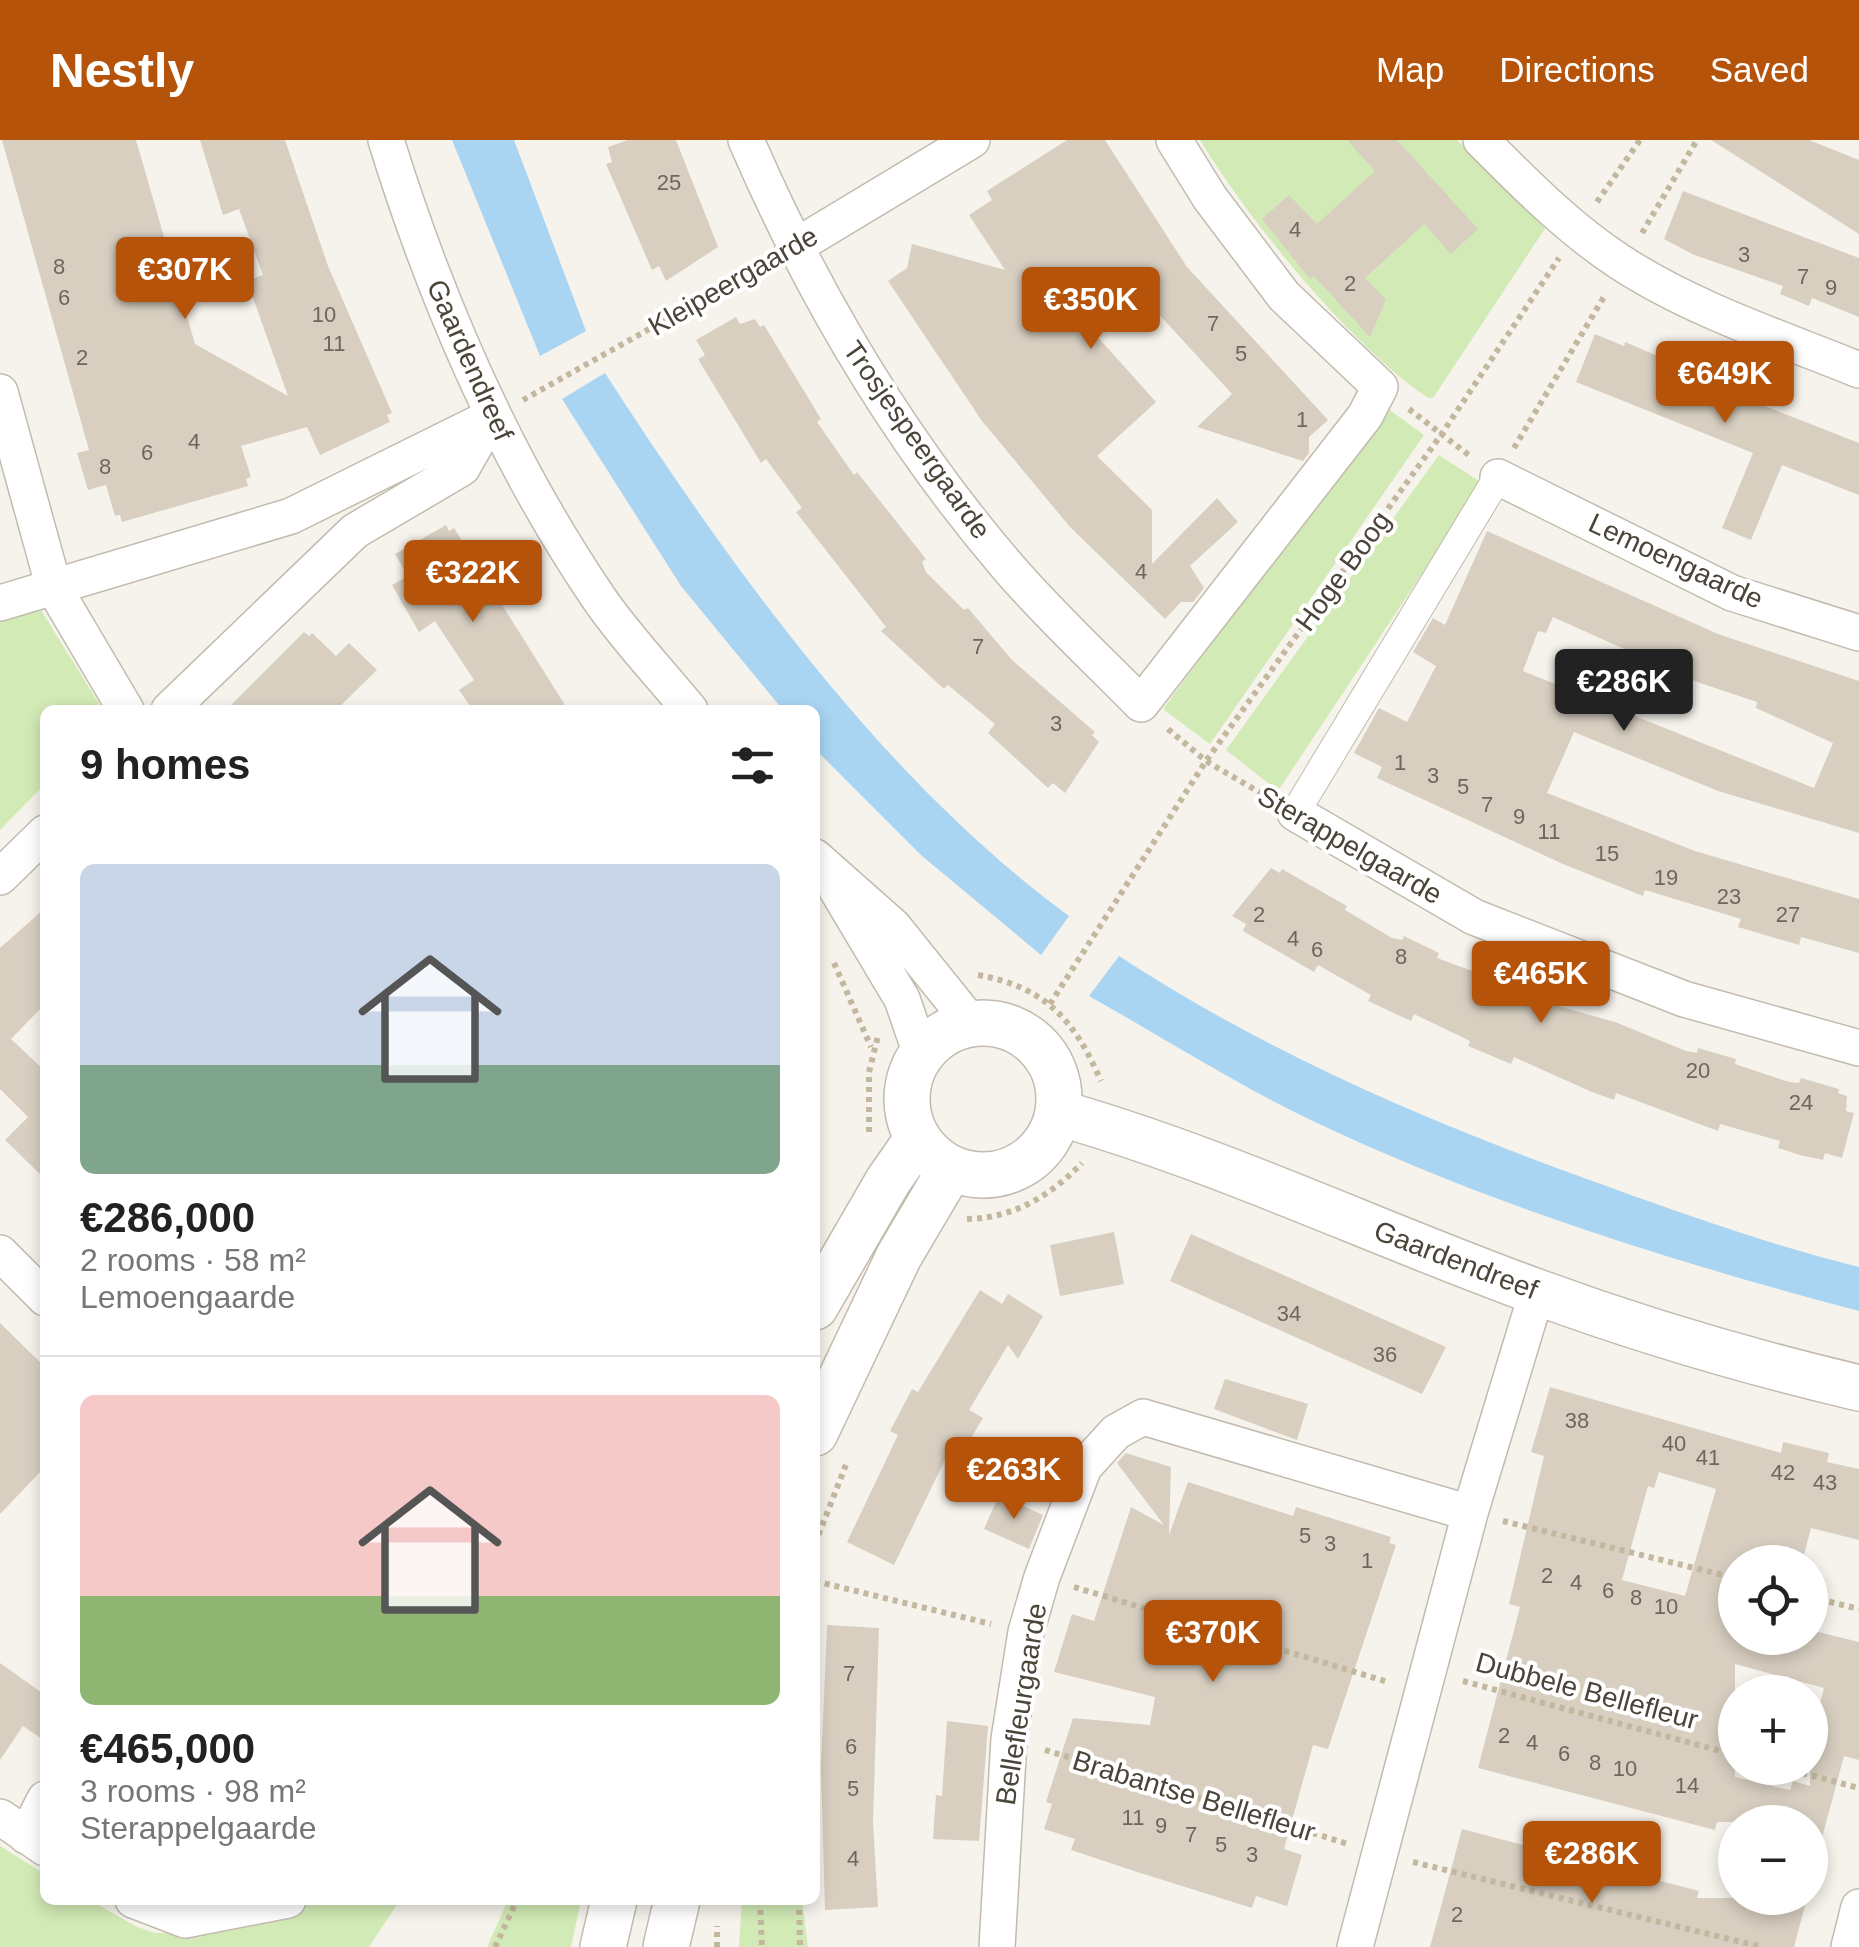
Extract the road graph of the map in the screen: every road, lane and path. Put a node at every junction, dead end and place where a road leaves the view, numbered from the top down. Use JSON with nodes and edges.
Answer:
{"nodes":[{"id":1,"x":386,"y":140,"type":"edge"},
{"id":2,"x":746,"y":140,"type":"edge"},
{"id":3,"x":972,"y":140,"type":"edge"},
{"id":4,"x":1174,"y":140,"type":"edge"},
{"id":5,"x":1481,"y":140,"type":"edge"},
{"id":6,"x":1640,"y":140,"type":"edge"},
{"id":7,"x":1697,"y":140,"type":"edge"},
{"id":8,"x":1577,"y":231,"type":"junction"},
{"id":9,"x":792,"y":248,"type":"junction"},
{"id":10,"x":1623,"y":264,"type":"junction"},
{"id":11,"x":1859,"y":370,"type":"edge"},
{"id":12,"x":1380,"y":387,"type":"junction"},
{"id":13,"x":0,"y":392,"type":"edge"},
{"id":14,"x":491,"y":417,"type":"junction"},
{"id":15,"x":1441,"y":435,"type":"junction"},
{"id":16,"x":1498,"y":477,"type":"junction"},
{"id":17,"x":54,"y":588,"type":"junction"},
{"id":18,"x":0,"y":603,"type":"edge"},
{"id":19,"x":1859,"y":633,"type":"edge"},
{"id":20,"x":123,"y":705,"type":"edge"},
{"id":21,"x":175,"y":705,"type":"edge"},
{"id":22,"x":686,"y":705,"type":"edge"},
{"id":23,"x":1187,"y":746,"type":"dead end"},
{"id":24,"x":1206,"y":761,"type":"junction"},
{"id":25,"x":1295,"y":814,"type":"junction"},
{"id":26,"x":40,"y":838,"type":"edge"},
{"id":27,"x":820,"y":863,"type":"edge"},
{"id":28,"x":820,"y":864,"type":"edge"},
{"id":29,"x":0,"y":877,"type":"edge"},
{"id":30,"x":833,"y":960,"type":"dead end"},
{"id":31,"x":934,"y":982,"type":"junction"},
{"id":32,"x":902,"y":999,"type":"junction"},
{"id":33,"x":1050,"y":1004,"type":"junction"},
{"id":34,"x":971,"y":1023,"type":"junction"},
{"id":35,"x":872,"y":1048,"type":"junction"},
{"id":36,"x":1859,"y":1048,"type":"edge"},
{"id":37,"x":921,"y":1054,"type":"junction"},
{"id":38,"x":1080,"y":1119,"type":"junction"},
{"id":39,"x":918,"y":1138,"type":"junction"},
{"id":40,"x":951,"y":1168,"type":"junction"},
{"id":41,"x":888,"y":1181,"type":"junction"},
{"id":42,"x":926,"y":1208,"type":"junction"},
{"id":43,"x":0,"y":1254,"type":"edge"},
{"id":44,"x":1537,"y":1292,"type":"junction"},
{"id":45,"x":40,"y":1293,"type":"edge"},
{"id":46,"x":820,"y":1298,"type":"edge"},
{"id":47,"x":1859,"y":1388,"type":"edge"},
{"id":48,"x":820,"y":1423,"type":"edge"},
{"id":49,"x":1470,"y":1512,"type":"junction"},
{"id":50,"x":1718,"y":1574,"type":"edge"},
{"id":51,"x":1042,"y":1577,"type":"junction"},
{"id":52,"x":820,"y":1582,"type":"edge"},
{"id":53,"x":1828,"y":1601,"type":"edge"},
{"id":54,"x":1859,"y":1609,"type":"edge"},
{"id":55,"x":1026,"y":1632,"type":"junction"},
{"id":56,"x":1425,"y":1682,"type":"junction"},
{"id":57,"x":1010,"y":1739,"type":"junction"},
{"id":58,"x":1718,"y":1750,"type":"edge"},
{"id":59,"x":1828,"y":1780,"type":"edge"},
{"id":60,"x":1859,"y":1788,"type":"edge"},
{"id":61,"x":40,"y":1807,"type":"edge"},
{"id":62,"x":24,"y":1834,"type":"edge"},
{"id":63,"x":1379,"y":1854,"type":"junction"},
{"id":64,"x":146,"y":1905,"type":"edge"},
{"id":65,"x":262,"y":1905,"type":"edge"},
{"id":66,"x":514,"y":1905,"type":"edge"},
{"id":67,"x":613,"y":1905,"type":"edge"},
{"id":68,"x":676,"y":1905,"type":"edge"},
{"id":69,"x":760,"y":1905,"type":"edge"},
{"id":70,"x":799,"y":1905,"type":"edge"},
{"id":71,"x":1859,"y":1907,"type":"edge"},
{"id":72,"x":495,"y":1947,"type":"edge"},
{"id":73,"x":603,"y":1947,"type":"edge"},
{"id":74,"x":666,"y":1947,"type":"edge"},
{"id":75,"x":762,"y":1947,"type":"edge"},
{"id":76,"x":800,"y":1947,"type":"edge"},
{"id":77,"x":996,"y":1947,"type":"edge"},
{"id":78,"x":1355,"y":1947,"type":"edge"},
{"id":79,"x":1762,"y":1947,"type":"edge"},
{"id":80,"x":1849,"y":1947,"type":"edge"}],
"edges":[{"from":1,"to":14,"type":"street","name":"Gaardendreef"},
{"from":2,"to":9,"type":"street","name":"Trosjespeergaarde"},
{"from":3,"to":9,"type":"street","name":"Kleipeergaarde"},
{"from":4,"to":12,"type":"street"},
{"from":5,"to":8,"type":"street"},
{"from":6,"to":8,"type":"path","name":"Hoge Boog"},
{"from":7,"to":10,"type":"path"},
{"from":8,"to":10,"type":"street"},
{"from":8,"to":15,"type":"path","name":"Hoge Boog"},
{"from":9,"to":12,"type":"street","name":"Trosjespeergaarde"},
{"from":9,"to":14,"type":"path","name":"Kleipeergaarde"},
{"from":10,"to":11,"type":"street"},
{"from":10,"to":16,"type":"path"},
{"from":12,"to":15,"type":"path"},
{"from":13,"to":17,"type":"street"},
{"from":14,"to":17,"type":"street"},
{"from":14,"to":21,"type":"street"},
{"from":14,"to":22,"type":"street","name":"Gaardendreef"},
{"from":15,"to":16,"type":"path"},
{"from":15,"to":24,"type":"path","name":"Hoge Boog"},
{"from":16,"to":19,"type":"street","name":"Lemoengaarde"},
{"from":16,"to":25,"type":"street"},
{"from":17,"to":18,"type":"street"},
{"from":17,"to":20,"type":"street"},
{"from":23,"to":24,"type":"path","name":"Sterappelgaarde"},
{"from":24,"to":25,"type":"path","name":"Sterappelgaarde"},
{"from":24,"to":33,"type":"path","name":"Hoge Boog"},
{"from":25,"to":36,"type":"street","name":"Sterappelgaarde"},
{"from":26,"to":29,"type":"street"},
{"from":27,"to":31,"type":"street"},
{"from":28,"to":32,"type":"street"},
{"from":30,"to":35,"type":"path"},
{"from":31,"to":33,"type":"path"},
{"from":31,"to":34,"type":"street"},
{"from":32,"to":35,"type":"path"},
{"from":32,"to":37,"type":"street"},
{"from":33,"to":38,"type":"path"},
{"from":34,"to":37,"type":"street"},
{"from":34,"to":38,"type":"street"},
{"from":35,"to":41,"type":"path"},
{"from":37,"to":39,"type":"street"},
{"from":38,"to":40,"type":"street"},
{"from":38,"to":42,"type":"path"},
{"from":38,"to":44,"type":"street","name":"Gaardendreef"},
{"from":39,"to":40,"type":"street"},
{"from":39,"to":41,"type":"street"},
{"from":40,"to":42,"type":"street"},
{"from":41,"to":46,"type":"street"},
{"from":42,"to":48,"type":"street"},
{"from":43,"to":45,"type":"street"},
{"from":44,"to":47,"type":"street","name":"Gaardendreef"},
{"from":44,"to":49,"type":"street"},
{"from":49,"to":50,"type":"path"},
{"from":49,"to":51,"type":"street","name":"Bellefleurgaarde"},
{"from":49,"to":56,"type":"street"},
{"from":51,"to":55,"type":"street","name":"Bellefleurgaarde"},
{"from":51,"to":56,"type":"path","name":"Dubbele Bellefleur"},
{"from":52,"to":55,"type":"path"},
{"from":53,"to":54,"type":"path"},
{"from":55,"to":57,"type":"street","name":"Bellefleurgaarde"},
{"from":56,"to":58,"type":"path","name":"Dubbele Bellefleur"},
{"from":56,"to":63,"type":"street"},
{"from":57,"to":63,"type":"path","name":"Brabantse Bellefleur"},
{"from":57,"to":77,"type":"street","name":"Bellefleurgaarde"},
{"from":59,"to":60,"type":"path"},
{"from":61,"to":62,"type":"street"},
{"from":63,"to":78,"type":"street"},
{"from":63,"to":79,"type":"path","name":"Brabantse Bellefleur"},
{"from":64,"to":65,"type":"street"},
{"from":66,"to":72,"type":"path"},
{"from":67,"to":73,"type":"street"},
{"from":68,"to":74,"type":"street"},
{"from":69,"to":75,"type":"path"},
{"from":70,"to":76,"type":"path"},
{"from":71,"to":80,"type":"street"}]}
